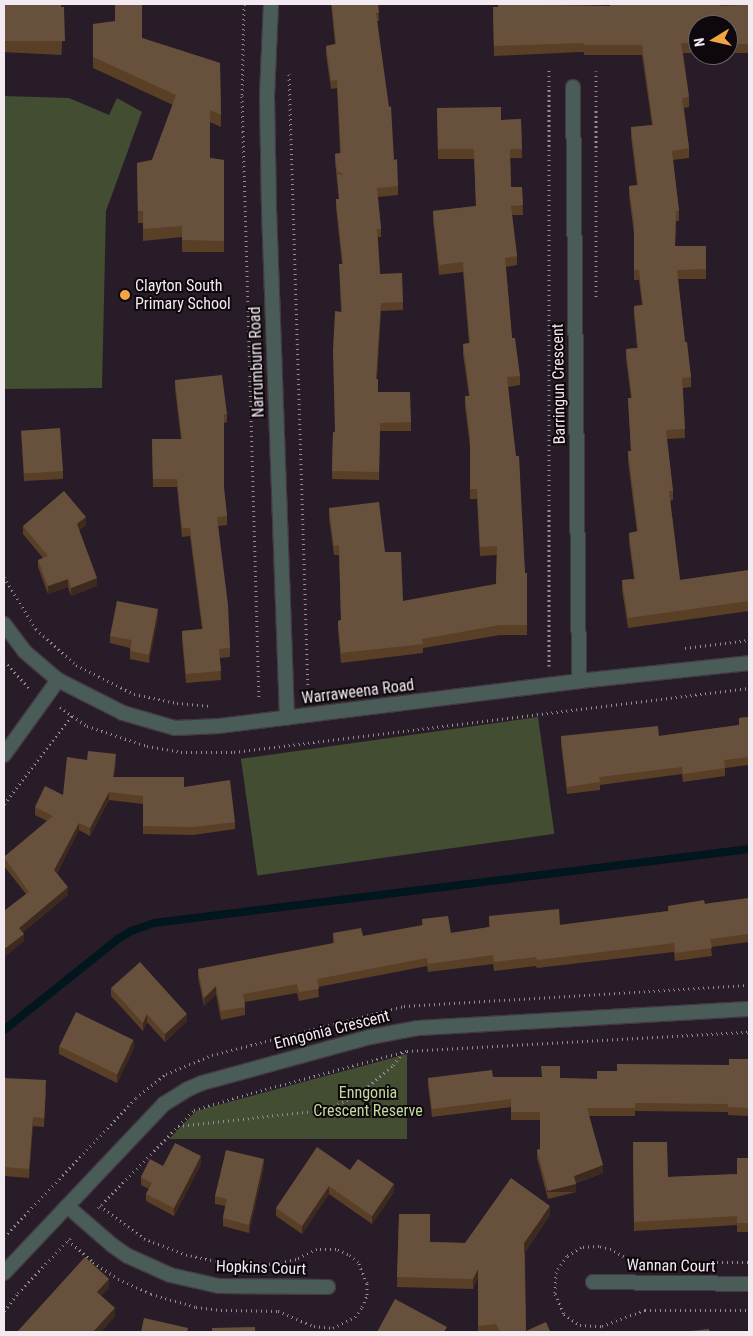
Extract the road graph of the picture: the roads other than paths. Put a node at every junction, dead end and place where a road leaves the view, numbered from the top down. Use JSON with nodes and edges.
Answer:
{"nodes":[{"id":1,"x":271,"y":4,"type":"edge"},
{"id":2,"x":573,"y":87,"type":"dead end"},
{"id":3,"x":4,"y":624,"type":"edge"},
{"id":4,"x":749,"y":663,"type":"edge"},
{"id":5,"x":58,"y":680,"type":"junction"},
{"id":6,"x":579,"y":681,"type":"junction"},
{"id":7,"x":288,"y":718,"type":"junction"},
{"id":8,"x":4,"y":754,"type":"edge"},
{"id":9,"x":749,"y":1009,"type":"edge"},
{"id":10,"x":67,"y":1206,"type":"junction"},
{"id":11,"x":4,"y":1273,"type":"edge"},
{"id":12,"x":593,"y":1282,"type":"dead end"},
{"id":13,"x":749,"y":1284,"type":"edge"},
{"id":14,"x":328,"y":1288,"type":"dead end"}],
"edges":[{"from":1,"to":7,"type":"street","name":"Narrumburn Road"},
{"from":2,"to":6,"type":"street","name":"Barringun Crescent"},
{"from":3,"to":5,"type":"street","name":"Warraweena Road"},
{"from":4,"to":6,"type":"street","name":"Warraweena Road"},
{"from":5,"to":7,"type":"street","name":"Warraweena Road"},
{"from":5,"to":8,"type":"street"},
{"from":6,"to":7,"type":"street","name":"Warraweena Road"},
{"from":9,"to":10,"type":"street","name":"Enngonia Crescent"},
{"from":10,"to":11,"type":"street","name":"Enngonia Crescent"},
{"from":10,"to":14,"type":"street","name":"Hopkins Court"},
{"from":12,"to":13,"type":"street","name":"Wannan Court"}]}
